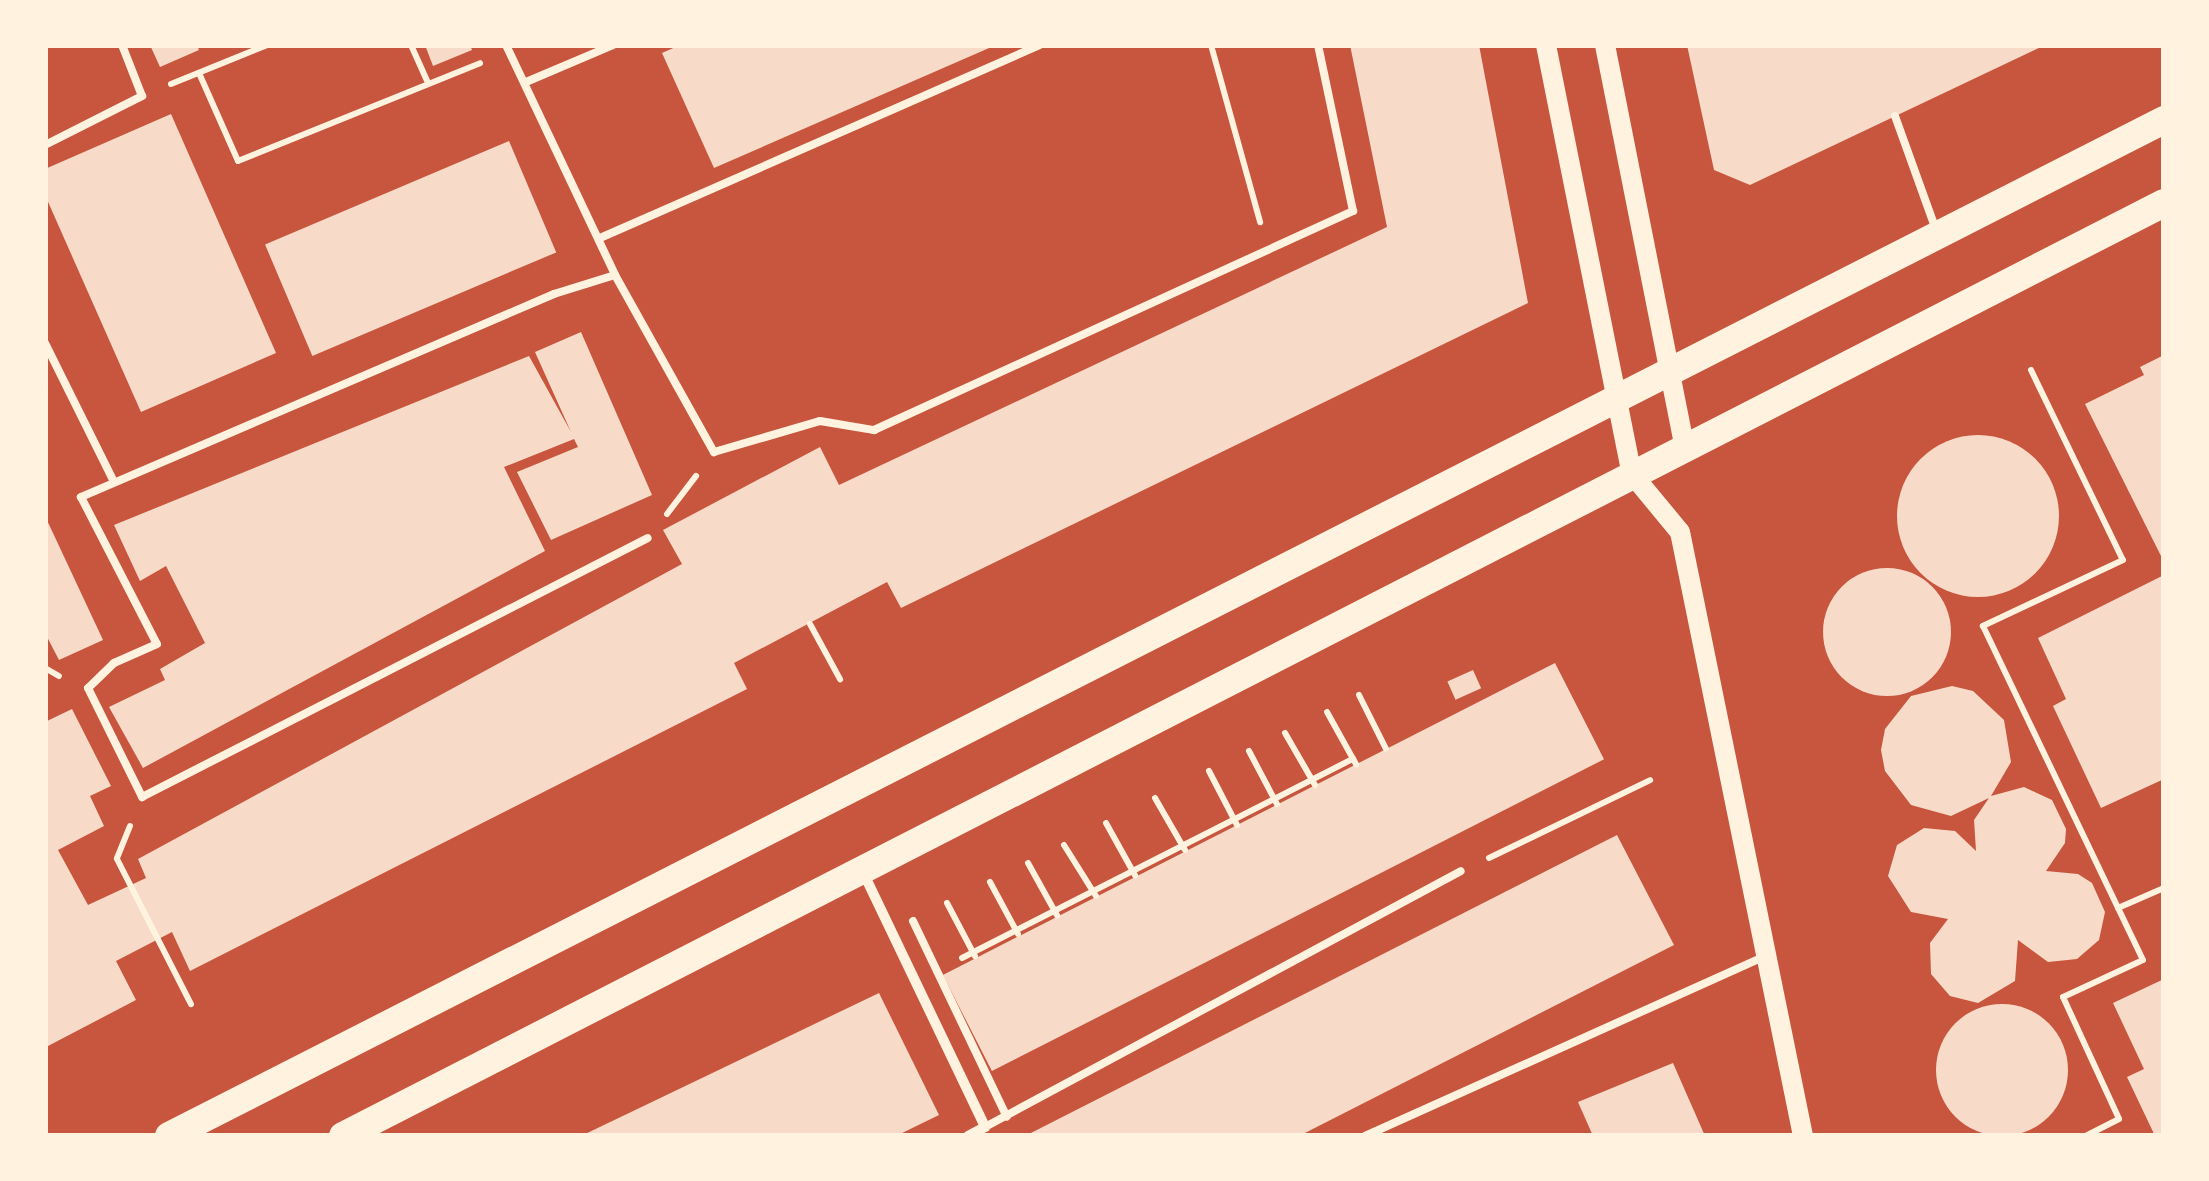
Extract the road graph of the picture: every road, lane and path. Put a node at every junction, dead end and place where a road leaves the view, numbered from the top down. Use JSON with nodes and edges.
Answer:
{"nodes":[{"id":1,"x":122,"y":45,"type":"edge"},
{"id":2,"x":267,"y":45,"type":"edge"},
{"id":3,"x":411,"y":45,"type":"edge"},
{"id":4,"x":613,"y":45,"type":"edge"},
{"id":5,"x":1039,"y":45,"type":"edge"},
{"id":6,"x":1122,"y":45,"type":"edge"},
{"id":7,"x":1138,"y":45,"type":"edge"},
{"id":8,"x":1210,"y":45,"type":"edge"},
{"id":9,"x":1318,"y":45,"type":"edge"},
{"id":10,"x":1546,"y":45,"type":"edge"},
{"id":11,"x":1604,"y":45,"type":"edge"},
{"id":12,"x":508,"y":48,"type":"edge"},
{"id":13,"x":199,"y":73,"type":"junction"},
{"id":14,"x":526,"y":82,"type":"junction"},
{"id":15,"x":428,"y":83,"type":"junction"},
{"id":16,"x":142,"y":96,"type":"junction"},
{"id":17,"x":1896,"y":116,"type":"dead end"},
{"id":18,"x":2164,"y":120,"type":"edge"},
{"id":19,"x":45,"y":145,"type":"edge"},
{"id":20,"x":2164,"y":203,"type":"edge"},
{"id":21,"x":1322,"y":230,"type":"junction"},
{"id":22,"x":1938,"y":234,"type":"junction"},
{"id":23,"x":600,"y":238,"type":"junction"},
{"id":24,"x":614,"y":275,"type":"junction"},
{"id":25,"x":45,"y":343,"type":"edge"},
{"id":26,"x":2031,"y":370,"type":"dead end"},
{"id":27,"x":1667,"y":371,"type":"junction"},
{"id":28,"x":1615,"y":396,"type":"junction"},
{"id":29,"x":1685,"y":448,"type":"junction"},
{"id":30,"x":714,"y":452,"type":"junction"},
{"id":31,"x":1632,"y":474,"type":"junction"},
{"id":32,"x":114,"y":482,"type":"junction"},
{"id":33,"x":648,"y":538,"type":"joint"},
{"id":34,"x":810,"y":624,"type":"dead end"},
{"id":35,"x":840,"y":679,"type":"dead end"},
{"id":36,"x":1358,"y":695,"type":"dead end"},
{"id":37,"x":1327,"y":712,"type":"dead end"},
{"id":38,"x":1284,"y":733,"type":"dead end"},
{"id":39,"x":1386,"y":749,"type":"dead end"},
{"id":40,"x":1249,"y":751,"type":"dead end"},
{"id":41,"x":1209,"y":772,"type":"dead end"},
{"id":42,"x":1650,"y":780,"type":"dead end"},
{"id":43,"x":1314,"y":782,"type":"junction"},
{"id":44,"x":142,"y":797,"type":"junction"},
{"id":45,"x":1155,"y":798,"type":"dead end"},
{"id":46,"x":1276,"y":801,"type":"junction"},
{"id":47,"x":1235,"y":822,"type":"junction"},
{"id":48,"x":1106,"y":824,"type":"dead end"},
{"id":49,"x":1064,"y":845,"type":"dead end"},
{"id":50,"x":1184,"y":848,"type":"junction"},
{"id":51,"x":1028,"y":862,"type":"dead end"},
{"id":52,"x":862,"y":870,"type":"junction"},
{"id":53,"x":1461,"y":871,"type":"joint"},
{"id":54,"x":1134,"y":873,"type":"junction"},
{"id":55,"x":990,"y":882,"type":"dead end"},
{"id":56,"x":2164,"y":888,"type":"edge"},
{"id":57,"x":1095,"y":894,"type":"junction"},
{"id":58,"x":948,"y":904,"type":"dead end"},
{"id":59,"x":2118,"y":908,"type":"junction"},
{"id":60,"x":1056,"y":913,"type":"junction"},
{"id":61,"x":913,"y":922,"type":"dead end"},
{"id":62,"x":1017,"y":932,"type":"junction"},
{"id":63,"x":974,"y":954,"type":"junction"},
{"id":64,"x":1767,"y":956,"type":"junction"},
{"id":65,"x":936,"y":971,"type":"junction"},
{"id":66,"x":192,"y":1004,"type":"dead end"},
{"id":67,"x":1006,"y":1117,"type":"junction"},
{"id":68,"x":985,"y":1128,"type":"junction"},
{"id":69,"x":169,"y":1136,"type":"edge"},
{"id":70,"x":343,"y":1136,"type":"edge"},
{"id":71,"x":968,"y":1136,"type":"edge"},
{"id":72,"x":1365,"y":1136,"type":"edge"},
{"id":73,"x":1804,"y":1136,"type":"edge"},
{"id":74,"x":2086,"y":1136,"type":"edge"}],
"edges":[{"from":1,"to":16,"type":"lane"},
{"from":2,"to":13,"type":"path"},
{"from":3,"to":15,"type":"path"},
{"from":4,"to":14,"type":"lane"},
{"from":5,"to":23,"type":"lane"},
{"from":6,"to":7,"type":"path"},
{"from":8,"to":21,"type":"path"},
{"from":9,"to":21,"type":"lane"},
{"from":10,"to":28,"type":"main road"},
{"from":11,"to":27,"type":"main road"},
{"from":12,"to":14,"type":"lane"},
{"from":12,"to":15,"type":"path"},
{"from":13,"to":15,"type":"path"},
{"from":13,"to":16,"type":"path"},
{"from":14,"to":23,"type":"lane"},
{"from":16,"to":19,"type":"lane"},
{"from":17,"to":22,"type":"lane"},
{"from":18,"to":22,"type":"highway"},
{"from":20,"to":29,"type":"highway"},
{"from":21,"to":30,"type":"lane"},
{"from":22,"to":27,"type":"highway"},
{"from":23,"to":24,"type":"lane"},
{"from":24,"to":30,"type":"lane"},
{"from":24,"to":32,"type":"lane"},
{"from":25,"to":32,"type":"lane"},
{"from":26,"to":59,"type":"path"},
{"from":27,"to":28,"type":"highway"},
{"from":27,"to":29,"type":"main road"},
{"from":28,"to":31,"type":"main road"},
{"from":28,"to":69,"type":"highway"},
{"from":29,"to":31,"type":"highway"},
{"from":30,"to":33,"type":"path"},
{"from":31,"to":52,"type":"highway"},
{"from":31,"to":64,"type":"main road"},
{"from":32,"to":44,"type":"lane"},
{"from":33,"to":44,"type":"lane"},
{"from":34,"to":35,"type":"path"},
{"from":36,"to":39,"type":"path"},
{"from":37,"to":43,"type":"path"},
{"from":38,"to":43,"type":"path"},
{"from":40,"to":46,"type":"path"},
{"from":41,"to":47,"type":"path"},
{"from":42,"to":53,"type":"path"},
{"from":43,"to":46,"type":"path"},
{"from":44,"to":66,"type":"path"},
{"from":45,"to":50,"type":"path"},
{"from":46,"to":47,"type":"path"},
{"from":47,"to":50,"type":"path"},
{"from":48,"to":54,"type":"path"},
{"from":49,"to":57,"type":"path"},
{"from":50,"to":54,"type":"path"},
{"from":51,"to":60,"type":"path"},
{"from":52,"to":68,"type":"street"},
{"from":52,"to":70,"type":"highway"},
{"from":53,"to":67,"type":"lane"},
{"from":54,"to":57,"type":"path"},
{"from":55,"to":62,"type":"path"},
{"from":56,"to":59,"type":"path"},
{"from":57,"to":60,"type":"path"},
{"from":58,"to":63,"type":"path"},
{"from":59,"to":74,"type":"path"},
{"from":60,"to":62,"type":"path"},
{"from":61,"to":65,"type":"lane"},
{"from":62,"to":63,"type":"path"},
{"from":63,"to":65,"type":"path"},
{"from":64,"to":72,"type":"lane"},
{"from":64,"to":73,"type":"main road"},
{"from":65,"to":67,"type":"lane"},
{"from":67,"to":68,"type":"lane"},
{"from":68,"to":71,"type":"street"}]}
